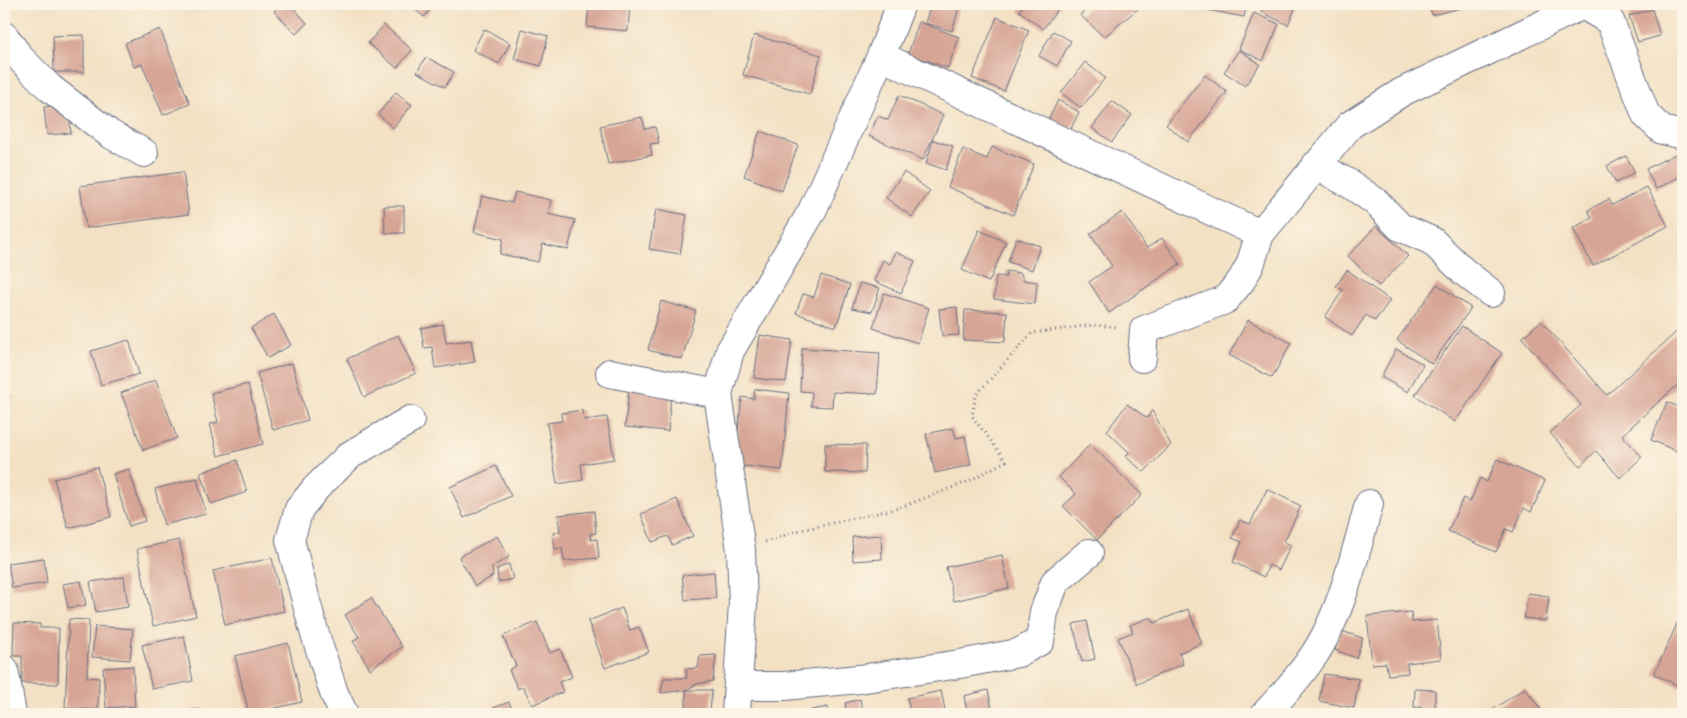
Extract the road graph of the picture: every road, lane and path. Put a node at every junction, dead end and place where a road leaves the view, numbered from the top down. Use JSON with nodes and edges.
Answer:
{"nodes":[{"id":1,"x":901,"y":4,"type":"edge"},
{"id":2,"x":1584,"y":4,"type":"edge"},
{"id":3,"x":4,"y":36,"type":"edge"},
{"id":4,"x":881,"y":56,"type":"junction"},
{"id":5,"x":1683,"y":135,"type":"edge"},
{"id":6,"x":144,"y":153,"type":"dead end"},
{"id":7,"x":1316,"y":165,"type":"junction"},
{"id":8,"x":1260,"y":234,"type":"junction"},
{"id":9,"x":1491,"y":293,"type":"dead end"},
{"id":10,"x":1144,"y":330,"type":"junction"},
{"id":11,"x":1142,"y":358,"type":"dead end"},
{"id":12,"x":610,"y":372,"type":"dead end"},
{"id":13,"x":718,"y":394,"type":"junction"},
{"id":14,"x":410,"y":420,"type":"dead end"},
{"id":15,"x":1369,"y":504,"type":"dead end"},
{"id":16,"x":741,"y":550,"type":"junction"},
{"id":17,"x":1089,"y":553,"type":"dead end"},
{"id":18,"x":4,"y":669,"type":"edge"},
{"id":19,"x":739,"y":686,"type":"junction"},
{"id":20,"x":12,"y":714,"type":"edge"},
{"id":21,"x":344,"y":714,"type":"edge"},
{"id":22,"x":736,"y":714,"type":"edge"},
{"id":23,"x":1265,"y":714,"type":"edge"}],
"edges":[{"from":1,"to":4,"type":"street"},
{"from":2,"to":5,"type":"street"},
{"from":2,"to":7,"type":"street"},
{"from":3,"to":6,"type":"street"},
{"from":4,"to":8,"type":"street"},
{"from":4,"to":13,"type":"street"},
{"from":7,"to":8,"type":"street"},
{"from":7,"to":9,"type":"street"},
{"from":8,"to":10,"type":"street"},
{"from":10,"to":11,"type":"street"},
{"from":10,"to":16,"type":"path"},
{"from":12,"to":13,"type":"street"},
{"from":13,"to":16,"type":"street"},
{"from":14,"to":21,"type":"street"},
{"from":15,"to":23,"type":"street"},
{"from":16,"to":19,"type":"street"},
{"from":17,"to":19,"type":"street"},
{"from":18,"to":20,"type":"street"},
{"from":19,"to":22,"type":"street"}]}
